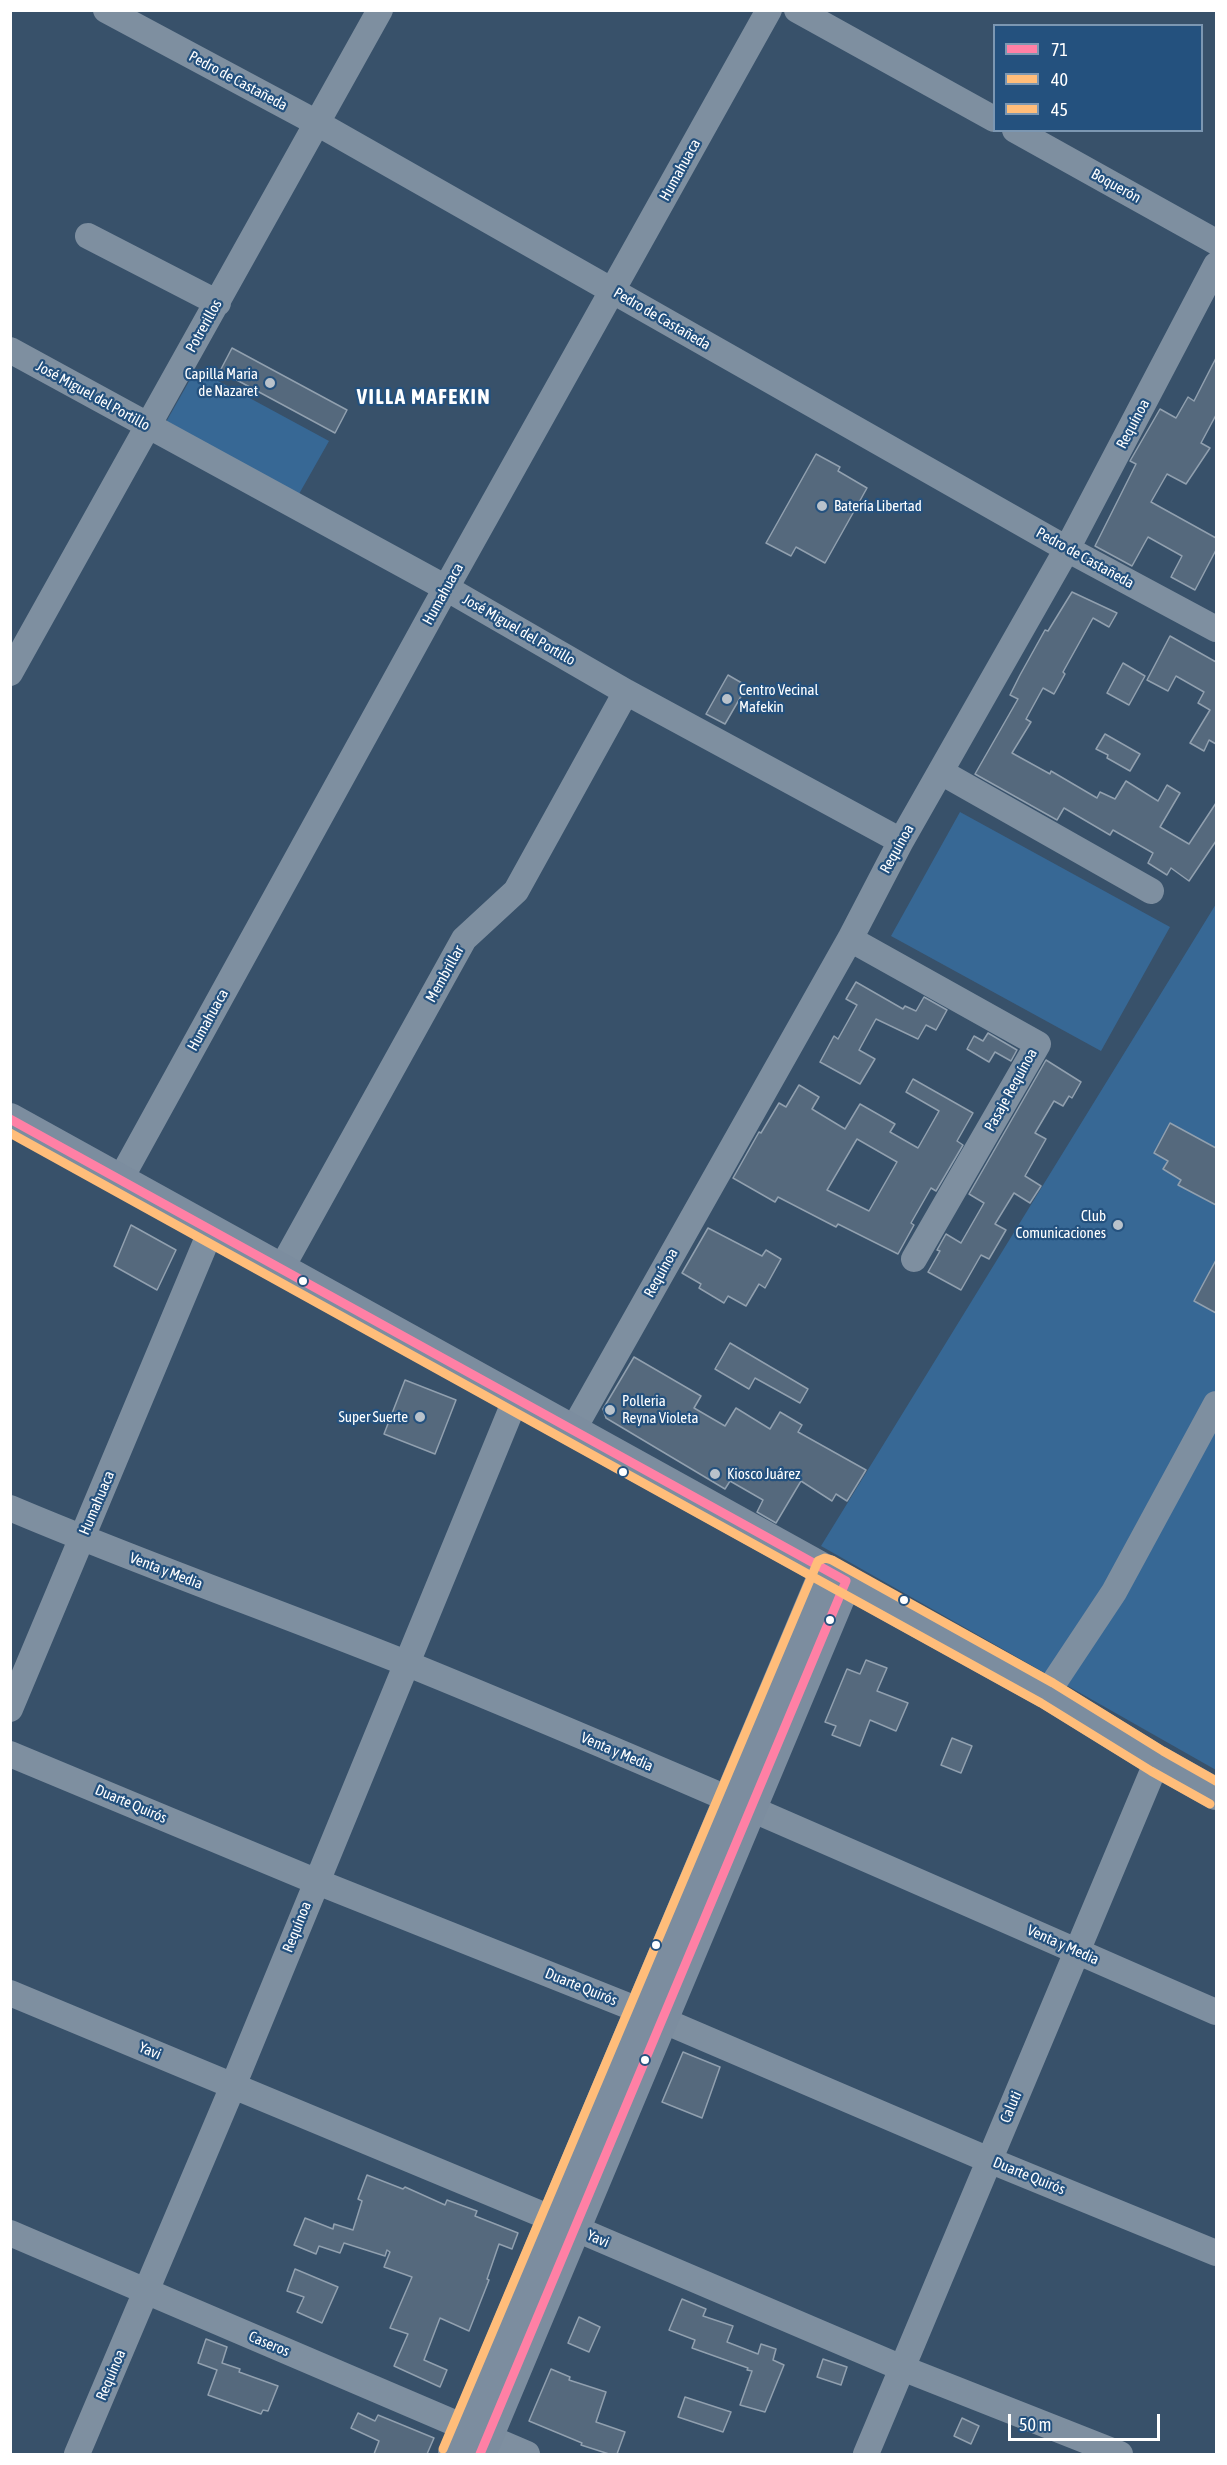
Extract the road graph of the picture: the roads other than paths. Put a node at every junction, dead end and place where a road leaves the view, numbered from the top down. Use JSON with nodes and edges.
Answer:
{"nodes":[{"id":1,"x":106,"y":10,"type":"edge"},
{"id":2,"x":380,"y":10,"type":"edge"},
{"id":3,"x":769,"y":10,"type":"edge"},
{"id":4,"x":796,"y":10,"type":"edge"},
{"id":5,"x":993,"y":118,"type":"edge"},
{"id":6,"x":317,"y":123,"type":"junction"},
{"id":7,"x":1019,"y":132,"type":"edge"},
{"id":8,"x":88,"y":236,"type":"dead end"},
{"id":9,"x":1216,"y":242,"type":"edge"},
{"id":10,"x":1216,"y":265,"type":"edge"},
{"id":11,"x":612,"y":291,"type":"junction"},
{"id":12,"x":218,"y":303,"type":"junction"},
{"id":13,"x":10,"y":350,"type":"edge"},
{"id":14,"x":148,"y":427,"type":"junction"},
{"id":15,"x":1067,"y":549,"type":"junction"},
{"id":16,"x":446,"y":588,"type":"junction"},
{"id":17,"x":1216,"y":629,"type":"edge"},
{"id":18,"x":10,"y":673,"type":"edge"},
{"id":19,"x":626,"y":692,"type":"junction"},
{"id":20,"x":941,"y":772,"type":"junction"},
{"id":21,"x":901,"y":841,"type":"junction"},
{"id":22,"x":1151,"y":891,"type":"dead end"},
{"id":23,"x":850,"y":939,"type":"junction"},
{"id":24,"x":10,"y":1119,"type":"edge"},
{"id":25,"x":120,"y":1180,"type":"junction"},
{"id":26,"x":211,"y":1230,"type":"junction"},
{"id":27,"x":914,"y":1259,"type":"dead end"},
{"id":28,"x":281,"y":1269,"type":"junction"},
{"id":29,"x":516,"y":1398,"type":"junction"},
{"id":30,"x":1216,"y":1404,"type":"edge"},
{"id":31,"x":573,"y":1430,"type":"junction"},
{"id":32,"x":10,"y":1508,"type":"edge"},
{"id":33,"x":82,"y":1539,"type":"junction"},
{"id":34,"x":836,"y":1576,"type":"junction"},
{"id":35,"x":406,"y":1664,"type":"junction"},
{"id":36,"x":1047,"y":1693,"type":"junction"},
{"id":37,"x":10,"y":1709,"type":"edge"},
{"id":38,"x":10,"y":1754,"type":"edge"},
{"id":39,"x":1157,"y":1761,"type":"junction"},
{"id":40,"x":1216,"y":1794,"type":"edge"},
{"id":41,"x":739,"y":1803,"type":"junction"},
{"id":42,"x":315,"y":1881,"type":"junction"},
{"id":43,"x":1076,"y":1951,"type":"junction"},
{"id":44,"x":10,"y":1993,"type":"edge"},
{"id":45,"x":1216,"y":2012,"type":"edge"},
{"id":46,"x":652,"y":2016,"type":"junction"},
{"id":47,"x":233,"y":2086,"type":"junction"},
{"id":48,"x":989,"y":2160,"type":"junction"},
{"id":49,"x":564,"y":2224,"type":"junction"},
{"id":50,"x":10,"y":2233,"type":"edge"},
{"id":51,"x":1216,"y":2253,"type":"edge"},
{"id":52,"x":146,"y":2292,"type":"junction"},
{"id":53,"x":902,"y":2368,"type":"junction"},
{"id":54,"x":472,"y":2443,"type":"edge"},
{"id":55,"x":77,"y":2454,"type":"edge"},
{"id":56,"x":527,"y":2454,"type":"edge"},
{"id":57,"x":866,"y":2454,"type":"edge"},
{"id":58,"x":1120,"y":2454,"type":"edge"}],
"edges":[{"from":1,"to":6,"type":"street","name":"Pedro de Castañeda"},
{"from":2,"to":6,"type":"street","name":"Potrerillos"},
{"from":3,"to":11,"type":"street","name":"Humahuaca"},
{"from":4,"to":5,"type":"street"},
{"from":6,"to":11,"type":"street","name":"Pedro de Castañeda"},
{"from":6,"to":12,"type":"street","name":"Potrerillos"},
{"from":7,"to":9,"type":"street","name":"Boquerón"},
{"from":8,"to":12,"type":"street"},
{"from":10,"to":15,"type":"street","name":"Requínoa"},
{"from":11,"to":15,"type":"street","name":"Pedro de Castañeda"},
{"from":11,"to":16,"type":"street","name":"Humahuaca"},
{"from":12,"to":14,"type":"street","name":"Potrerillos"},
{"from":13,"to":14,"type":"street","name":"José Miguel del Portillo"},
{"from":14,"to":16,"type":"street","name":"José Miguel del Portillo"},
{"from":14,"to":18,"type":"street","name":"Potrerillos"},
{"from":15,"to":17,"type":"street","name":"Pedro de Castañeda"},
{"from":15,"to":20,"type":"street","name":"Requínoa"},
{"from":16,"to":19,"type":"street","name":"José Miguel del Portillo"},
{"from":16,"to":25,"type":"street","name":"Humahuaca"},
{"from":19,"to":21,"type":"street","name":"José Miguel del Portillo"},
{"from":19,"to":28,"type":"street","name":"Membrillar"},
{"from":20,"to":21,"type":"street","name":"Requínoa"},
{"from":20,"to":22,"type":"street"},
{"from":21,"to":23,"type":"street","name":"Requínoa"},
{"from":23,"to":27,"type":"street","name":"Pasaje Requínoa"},
{"from":23,"to":31,"type":"street","name":"Requínoa"},
{"from":24,"to":25,"type":"main road"},
{"from":25,"to":26,"type":"main road"},
{"from":26,"to":28,"type":"main road"},
{"from":26,"to":33,"type":"street","name":"Humahuaca"},
{"from":28,"to":29,"type":"main road"},
{"from":29,"to":31,"type":"main road"},
{"from":29,"to":35,"type":"street","name":"Requínoa"},
{"from":30,"to":36,"type":"street"},
{"from":31,"to":34,"type":"main road"},
{"from":32,"to":33,"type":"street","name":"Venta y Media"},
{"from":33,"to":35,"type":"street","name":"Venta y Media"},
{"from":33,"to":37,"type":"street","name":"Humahuaca"},
{"from":34,"to":36,"type":"main road"},
{"from":34,"to":41,"type":"main road"},
{"from":35,"to":41,"type":"street","name":"Venta y Media"},
{"from":35,"to":42,"type":"street","name":"Requínoa"},
{"from":36,"to":39,"type":"main road"},
{"from":38,"to":42,"type":"street","name":"Duarte Quirós"},
{"from":39,"to":40,"type":"main road"},
{"from":39,"to":43,"type":"street","name":"Caluti"},
{"from":41,"to":43,"type":"street","name":"Venta y Media"},
{"from":41,"to":46,"type":"main road"},
{"from":42,"to":46,"type":"street","name":"Duarte Quirós"},
{"from":42,"to":47,"type":"street","name":"Requínoa"},
{"from":43,"to":45,"type":"street","name":"Venta y Media"},
{"from":43,"to":48,"type":"street","name":"Caluti"},
{"from":44,"to":47,"type":"street","name":"Yavi"},
{"from":46,"to":48,"type":"street","name":"Duarte Quirós"},
{"from":46,"to":49,"type":"main road"},
{"from":47,"to":49,"type":"street","name":"Yavi"},
{"from":47,"to":52,"type":"street","name":"Requínoa"},
{"from":48,"to":51,"type":"street","name":"Duarte Quirós"},
{"from":48,"to":53,"type":"street","name":"Caluti"},
{"from":49,"to":53,"type":"street","name":"Yavi"},
{"from":49,"to":54,"type":"main road"},
{"from":50,"to":52,"type":"street","name":"Caseros"},
{"from":52,"to":54,"type":"street","name":"Caseros"},
{"from":52,"to":55,"type":"street","name":"Requínoa"},
{"from":53,"to":57,"type":"street","name":"Caluti"},
{"from":53,"to":58,"type":"street","name":"Yavi"},
{"from":54,"to":56,"type":"street","name":"Caseros"}]}
